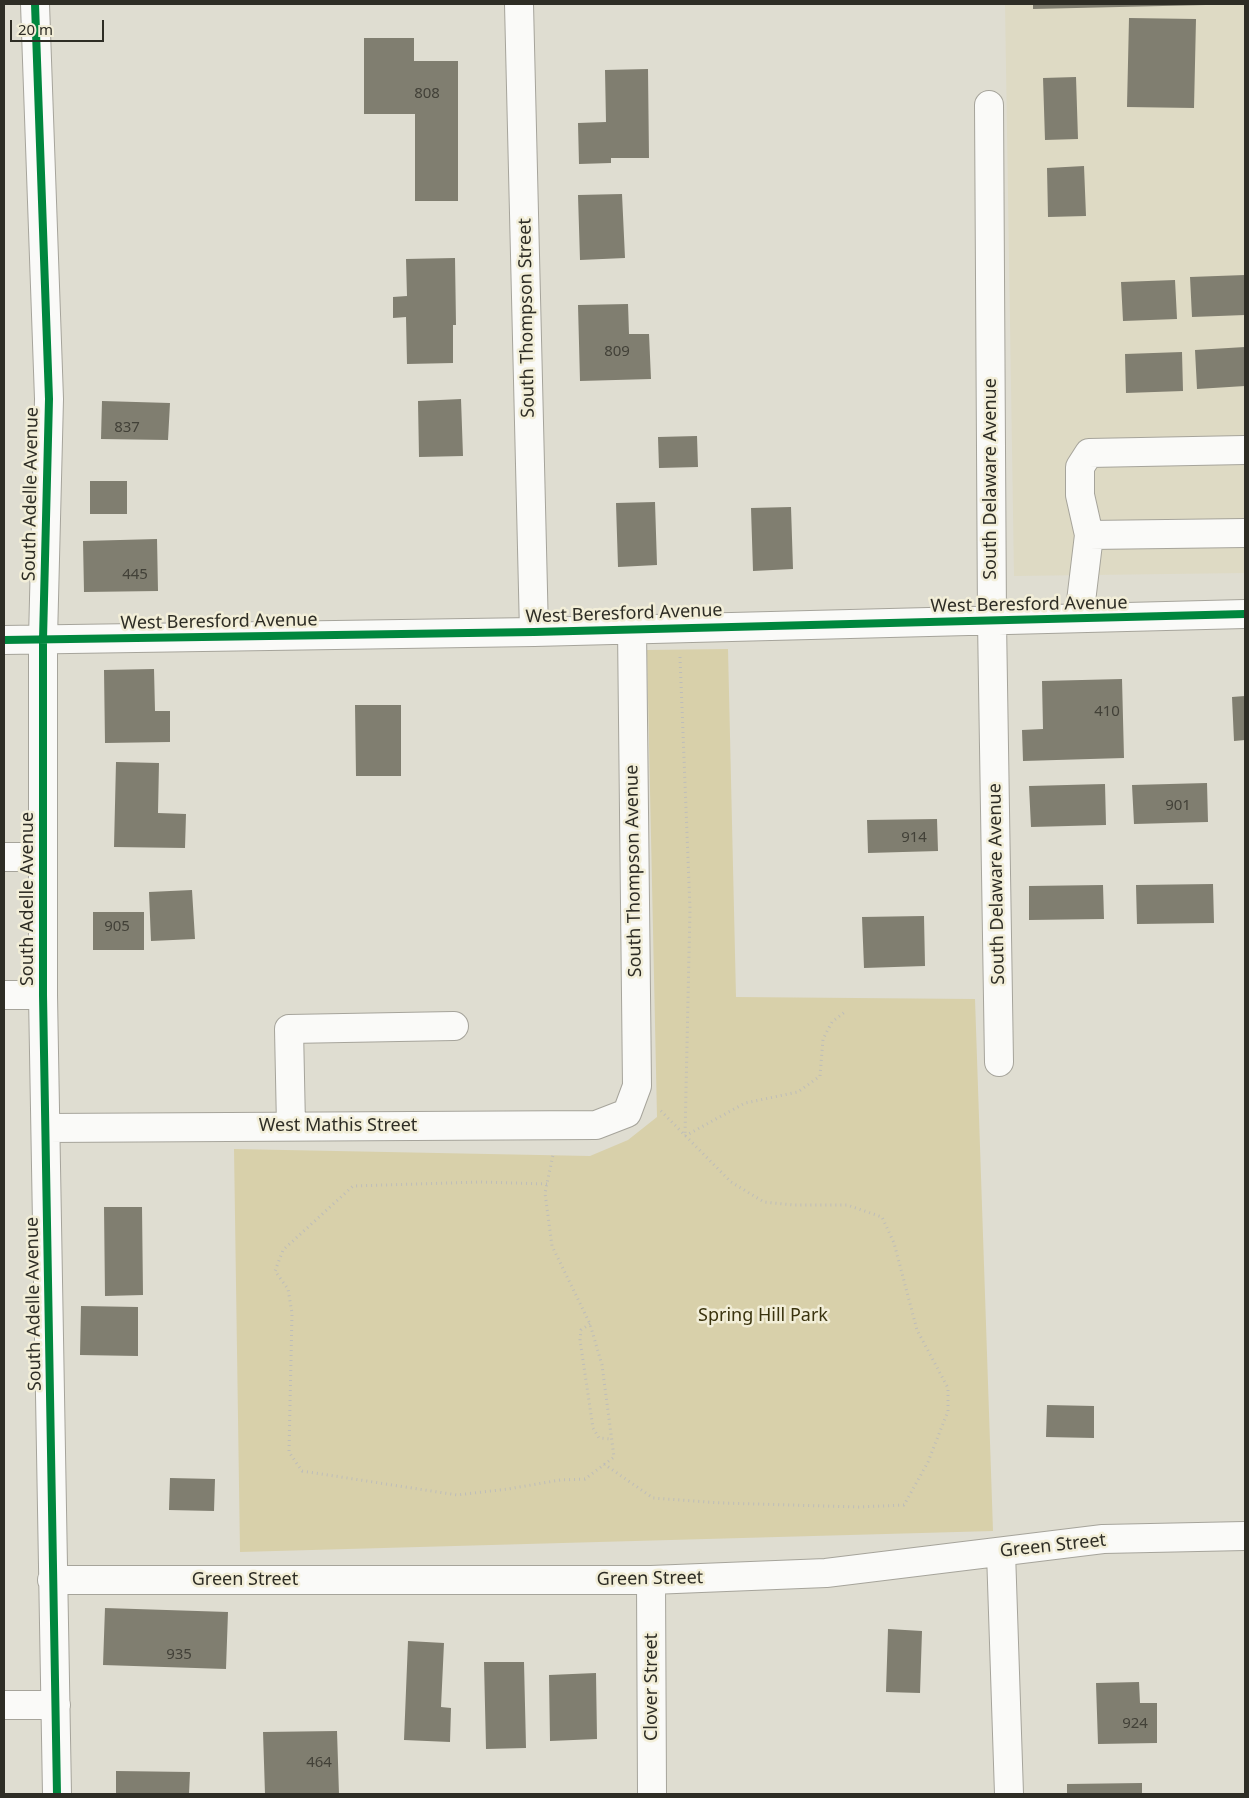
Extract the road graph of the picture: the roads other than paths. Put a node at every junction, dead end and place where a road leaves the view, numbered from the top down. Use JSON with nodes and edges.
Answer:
{"nodes":[{"id":1,"x":35,"y":4,"type":"edge"},
{"id":2,"x":519,"y":4,"type":"edge"},
{"id":3,"x":989,"y":105,"type":"dead end"},
{"id":4,"x":1245,"y":450,"type":"edge"},
{"id":5,"x":1245,"y":533,"type":"edge"},
{"id":6,"x":1089,"y":535,"type":"junction"},
{"id":7,"x":1245,"y":614,"type":"edge"},
{"id":8,"x":1079,"y":618,"type":"junction"},
{"id":9,"x":992,"y":621,"type":"junction"},
{"id":10,"x":632,"y":628,"type":"junction"},
{"id":11,"x":534,"y":632,"type":"junction"},
{"id":12,"x":43,"y":639,"type":"junction"},
{"id":13,"x":4,"y":640,"type":"edge"},
{"id":14,"x":43,"y":856,"type":"junction"},
{"id":15,"x":4,"y":857,"type":"edge"},
{"id":16,"x":4,"y":995,"type":"edge"},
{"id":17,"x":43,"y":995,"type":"junction"},
{"id":18,"x":454,"y":1026,"type":"dead end"},
{"id":19,"x":999,"y":1062,"type":"dead end"},
{"id":20,"x":627,"y":1113,"type":"joint"},
{"id":21,"x":291,"y":1126,"type":"junction"},
{"id":22,"x":46,"y":1128,"type":"junction"},
{"id":23,"x":1245,"y":1536,"type":"edge"},
{"id":24,"x":1001,"y":1552,"type":"junction"},
{"id":25,"x":52,"y":1580,"type":"junction"},
{"id":26,"x":651,"y":1580,"type":"junction"},
{"id":27,"x":4,"y":1705,"type":"edge"},
{"id":28,"x":56,"y":1705,"type":"junction"},
{"id":29,"x":56,"y":1794,"type":"edge"},
{"id":30,"x":652,"y":1794,"type":"edge"},
{"id":31,"x":1009,"y":1794,"type":"edge"}],
"edges":[{"from":1,"to":12,"type":"street","name":"South Adelle Avenue"},
{"from":2,"to":11,"type":"street","name":"South Thompson Street"},
{"from":3,"to":9,"type":"street","name":"South Delaware Avenue"},
{"from":4,"to":6,"type":"street"},
{"from":5,"to":6,"type":"street"},
{"from":6,"to":8,"type":"street"},
{"from":7,"to":8,"type":"street","name":"West Beresford Avenue"},
{"from":8,"to":9,"type":"street","name":"West Beresford Avenue"},
{"from":9,"to":10,"type":"street","name":"West Beresford Avenue"},
{"from":9,"to":19,"type":"street","name":"South Delaware Avenue"},
{"from":10,"to":11,"type":"street","name":"West Beresford Avenue"},
{"from":10,"to":20,"type":"street","name":"South Thompson Avenue"},
{"from":11,"to":12,"type":"street","name":"West Beresford Avenue"},
{"from":12,"to":13,"type":"street","name":"West Beresford Avenue"},
{"from":12,"to":14,"type":"street","name":"South Adelle Avenue"},
{"from":14,"to":15,"type":"street"},
{"from":14,"to":17,"type":"street","name":"South Adelle Avenue"},
{"from":16,"to":17,"type":"street"},
{"from":17,"to":22,"type":"street","name":"South Adelle Avenue"},
{"from":18,"to":21,"type":"street"},
{"from":20,"to":21,"type":"street","name":"West Mathis Street"},
{"from":21,"to":22,"type":"street","name":"West Mathis Street"},
{"from":22,"to":25,"type":"street","name":"South Adelle Avenue"},
{"from":23,"to":24,"type":"street","name":"Green Street"},
{"from":24,"to":26,"type":"street","name":"Green Street"},
{"from":24,"to":31,"type":"street"},
{"from":25,"to":26,"type":"street","name":"Green Street"},
{"from":25,"to":28,"type":"street","name":"South Adelle Avenue"},
{"from":26,"to":30,"type":"street","name":"Clover Street"},
{"from":27,"to":28,"type":"street"},
{"from":28,"to":29,"type":"street","name":"South Adelle Avenue"}]}
